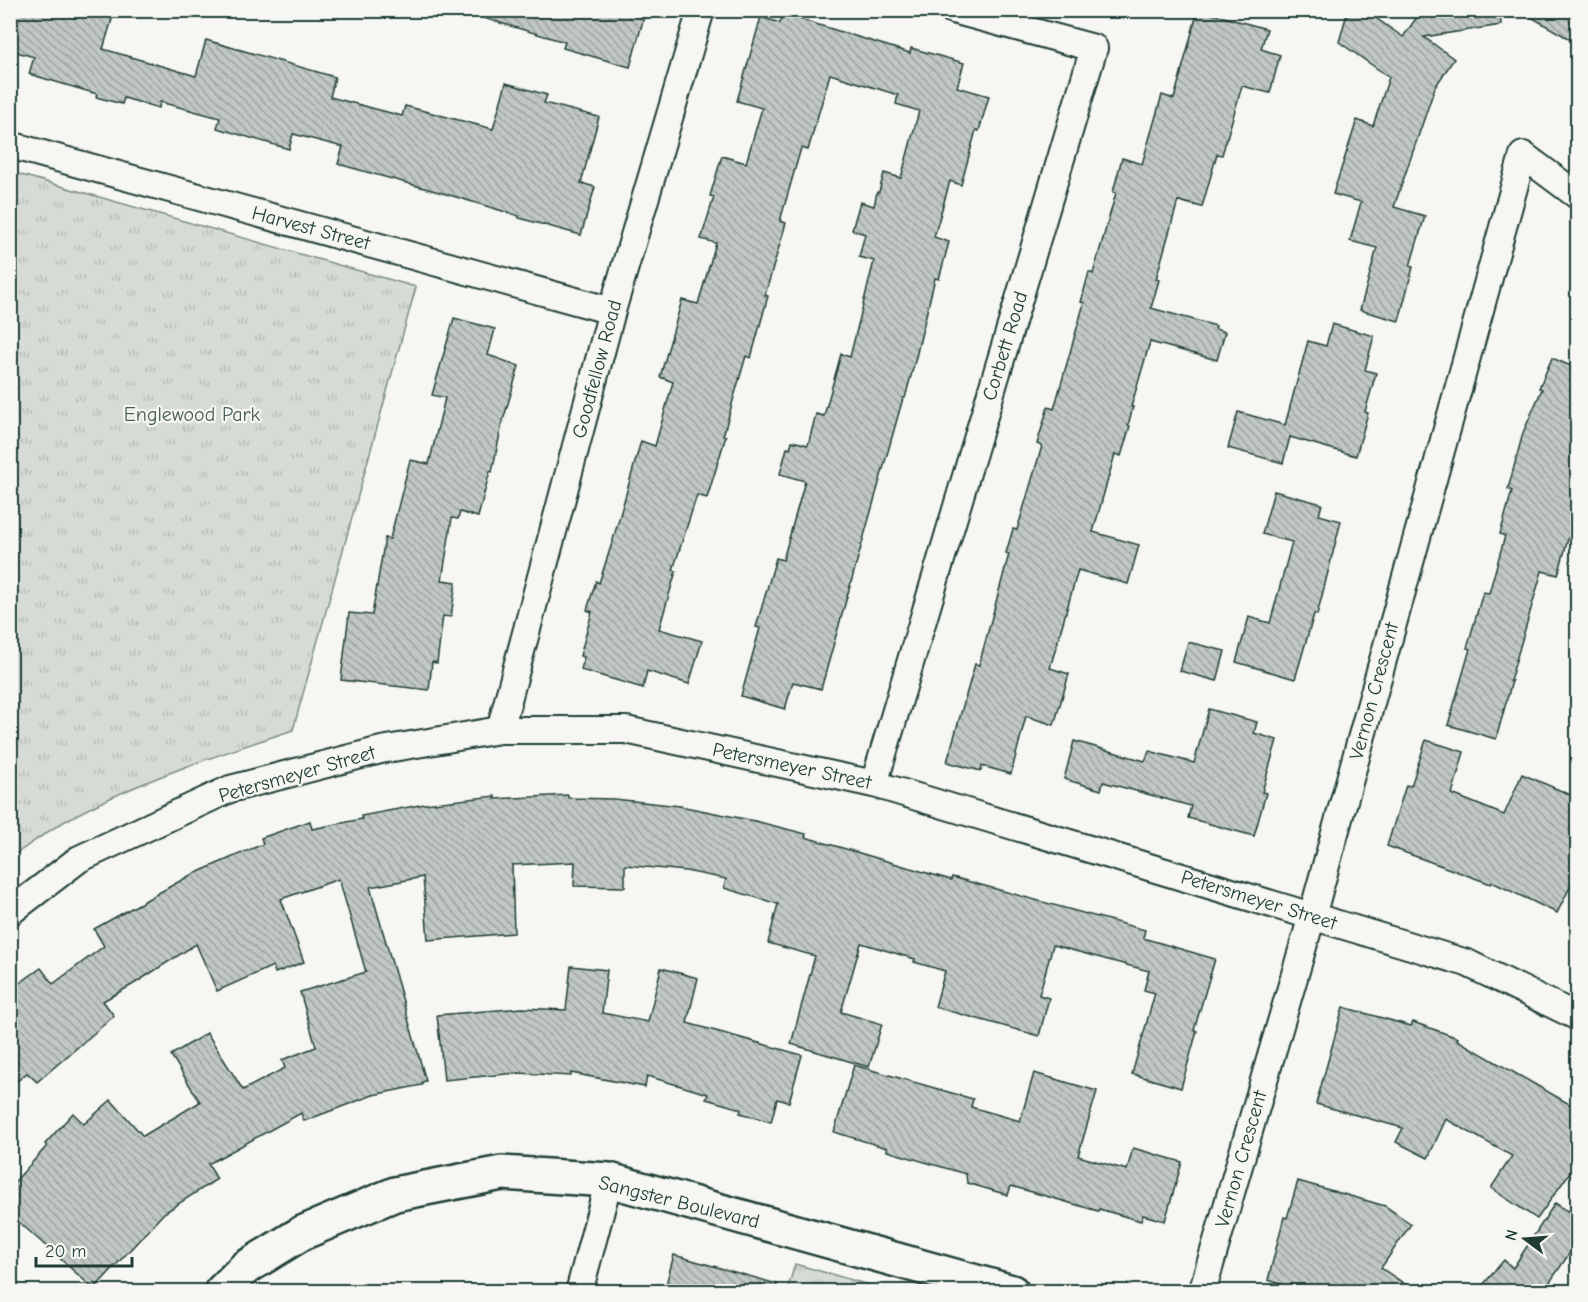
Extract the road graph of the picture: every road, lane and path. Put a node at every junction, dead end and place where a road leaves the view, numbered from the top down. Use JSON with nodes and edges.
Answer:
{"nodes":[{"id":1,"x":701,"y":10,"type":"edge"},
{"id":2,"x":953,"y":10,"type":"edge"},
{"id":3,"x":10,"y":145,"type":"edge"},
{"id":4,"x":1578,"y":196,"type":"edge"},
{"id":5,"x":612,"y":311,"type":"junction"},
{"id":6,"x":500,"y":730,"type":"junction"},
{"id":7,"x":874,"y":783,"type":"junction"},
{"id":8,"x":10,"y":912,"type":"edge"},
{"id":9,"x":1312,"y":916,"type":"junction"},
{"id":10,"x":1578,"y":1017,"type":"edge"},
{"id":11,"x":609,"y":1180,"type":"junction"},
{"id":12,"x":221,"y":1292,"type":"edge"},
{"id":13,"x":579,"y":1292,"type":"edge"},
{"id":14,"x":1012,"y":1292,"type":"edge"},
{"id":15,"x":1202,"y":1292,"type":"edge"}],
"edges":[{"from":1,"to":5,"type":"street","name":"Goodfellow Road"},
{"from":2,"to":7,"type":"street","name":"Corbett Road"},
{"from":3,"to":5,"type":"street","name":"Harvest Street"},
{"from":4,"to":9,"type":"street","name":"Vernon Crescent"},
{"from":5,"to":6,"type":"street","name":"Goodfellow Road"},
{"from":6,"to":7,"type":"street","name":"Petersmeyer Street"},
{"from":6,"to":8,"type":"street","name":"Petersmeyer Street"},
{"from":7,"to":9,"type":"street","name":"Petersmeyer Street"},
{"from":9,"to":10,"type":"street","name":"Petersmeyer Street"},
{"from":9,"to":15,"type":"street","name":"Vernon Crescent"},
{"from":11,"to":12,"type":"street","name":"Sangster Boulevard"},
{"from":11,"to":13,"type":"street"},
{"from":11,"to":14,"type":"street","name":"Sangster Boulevard"}]}
